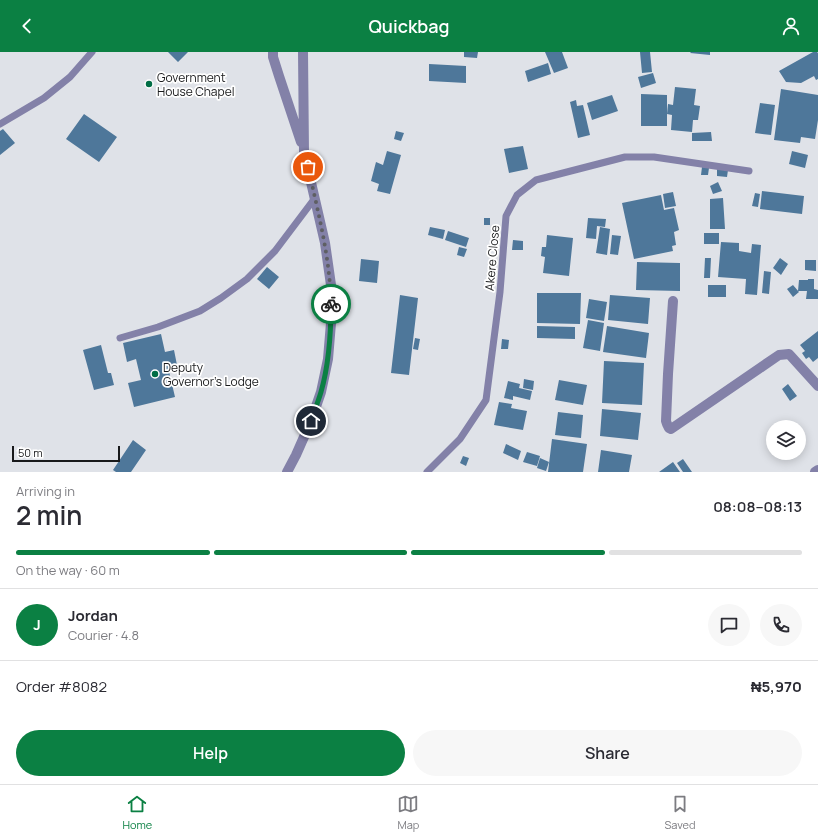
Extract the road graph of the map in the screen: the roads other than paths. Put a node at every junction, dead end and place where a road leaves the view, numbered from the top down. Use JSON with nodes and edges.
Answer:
{"nodes":[{"id":1,"x":92,"y":52,"type":"edge"},
{"id":2,"x":273,"y":52,"type":"edge"},
{"id":3,"x":303,"y":52,"type":"edge"},
{"id":4,"x":0,"y":124,"type":"edge"},
{"id":5,"x":304,"y":152,"type":"junction"},
{"id":6,"x":749,"y":171,"type":"dead end"},
{"id":7,"x":315,"y":198,"type":"junction"},
{"id":8,"x":673,"y":301,"type":"dead end"},
{"id":9,"x":120,"y":338,"type":"dead end"},
{"id":10,"x":818,"y":386,"type":"edge"},
{"id":11,"x":818,"y":470,"type":"edge"},
{"id":12,"x":286,"y":472,"type":"edge"},
{"id":13,"x":427,"y":472,"type":"edge"},
{"id":14,"x":815,"y":472,"type":"edge"}],
"edges":[{"from":1,"to":4,"type":"lane"},
{"from":2,"to":5,"type":"street"},
{"from":3,"to":5,"type":"street"},
{"from":5,"to":7,"type":"street"},
{"from":6,"to":13,"type":"lane","name":"Akere Close"},
{"from":7,"to":9,"type":"lane"},
{"from":7,"to":12,"type":"street"},
{"from":8,"to":10,"type":"street"},
{"from":11,"to":14,"type":"street"}]}
